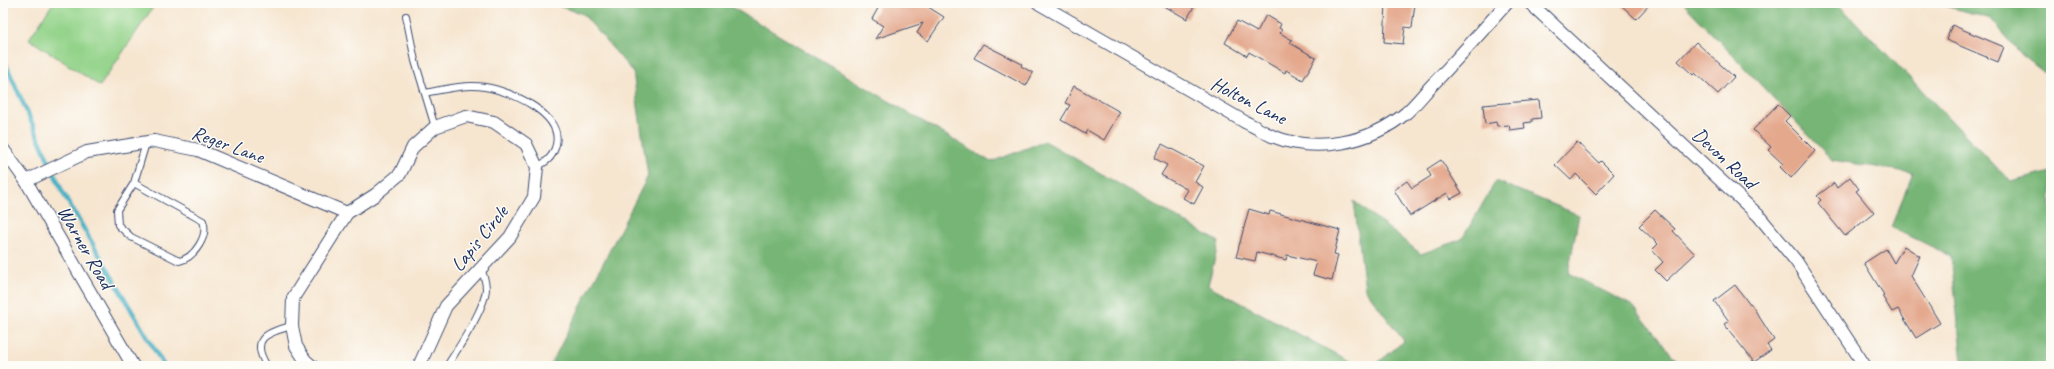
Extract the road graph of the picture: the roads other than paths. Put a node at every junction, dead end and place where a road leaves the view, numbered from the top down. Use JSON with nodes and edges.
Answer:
{"nodes":[{"id":1,"x":1038,"y":3,"type":"edge"},
{"id":2,"x":1506,"y":3,"type":"edge"},
{"id":3,"x":1530,"y":3,"type":"edge"},
{"id":4,"x":406,"y":16,"type":"dead end"},
{"id":5,"x":425,"y":93,"type":"junction"},
{"id":6,"x":435,"y":126,"type":"junction"},
{"id":7,"x":146,"y":143,"type":"junction"},
{"id":8,"x":3,"y":149,"type":"edge"},
{"id":9,"x":537,"y":167,"type":"junction"},
{"id":10,"x":26,"y":181,"type":"junction"},
{"id":11,"x":134,"y":183,"type":"junction"},
{"id":12,"x":347,"y":212,"type":"junction"},
{"id":13,"x":481,"y":269,"type":"junction"},
{"id":14,"x":292,"y":326,"type":"junction"},
{"id":15,"x":133,"y":366,"type":"edge"},
{"id":16,"x":267,"y":366,"type":"edge"},
{"id":17,"x":312,"y":366,"type":"edge"},
{"id":18,"x":419,"y":366,"type":"edge"},
{"id":19,"x":447,"y":366,"type":"edge"},
{"id":20,"x":1865,"y":366,"type":"edge"}],
"edges":[{"from":1,"to":2,"type":"street","name":"Holton Lane"},
{"from":3,"to":20,"type":"street","name":"Devon Road"},
{"from":4,"to":5,"type":"lane"},
{"from":5,"to":6,"type":"lane"},
{"from":5,"to":9,"type":"lane"},
{"from":6,"to":9,"type":"street"},
{"from":6,"to":12,"type":"street"},
{"from":7,"to":10,"type":"street","name":"Reger Lane"},
{"from":7,"to":11,"type":"lane"},
{"from":7,"to":12,"type":"street","name":"Reger Lane"},
{"from":8,"to":10,"type":"street","name":"Warner Road"},
{"from":9,"to":13,"type":"street","name":"Lapis Circle"},
{"from":10,"to":15,"type":"street","name":"Warner Road"},
{"from":11,"to":11,"type":"lane"},
{"from":12,"to":14,"type":"street"},
{"from":13,"to":18,"type":"street","name":"Lapis Circle"},
{"from":13,"to":19,"type":"lane"},
{"from":14,"to":16,"type":"lane"},
{"from":14,"to":17,"type":"street"}]}
